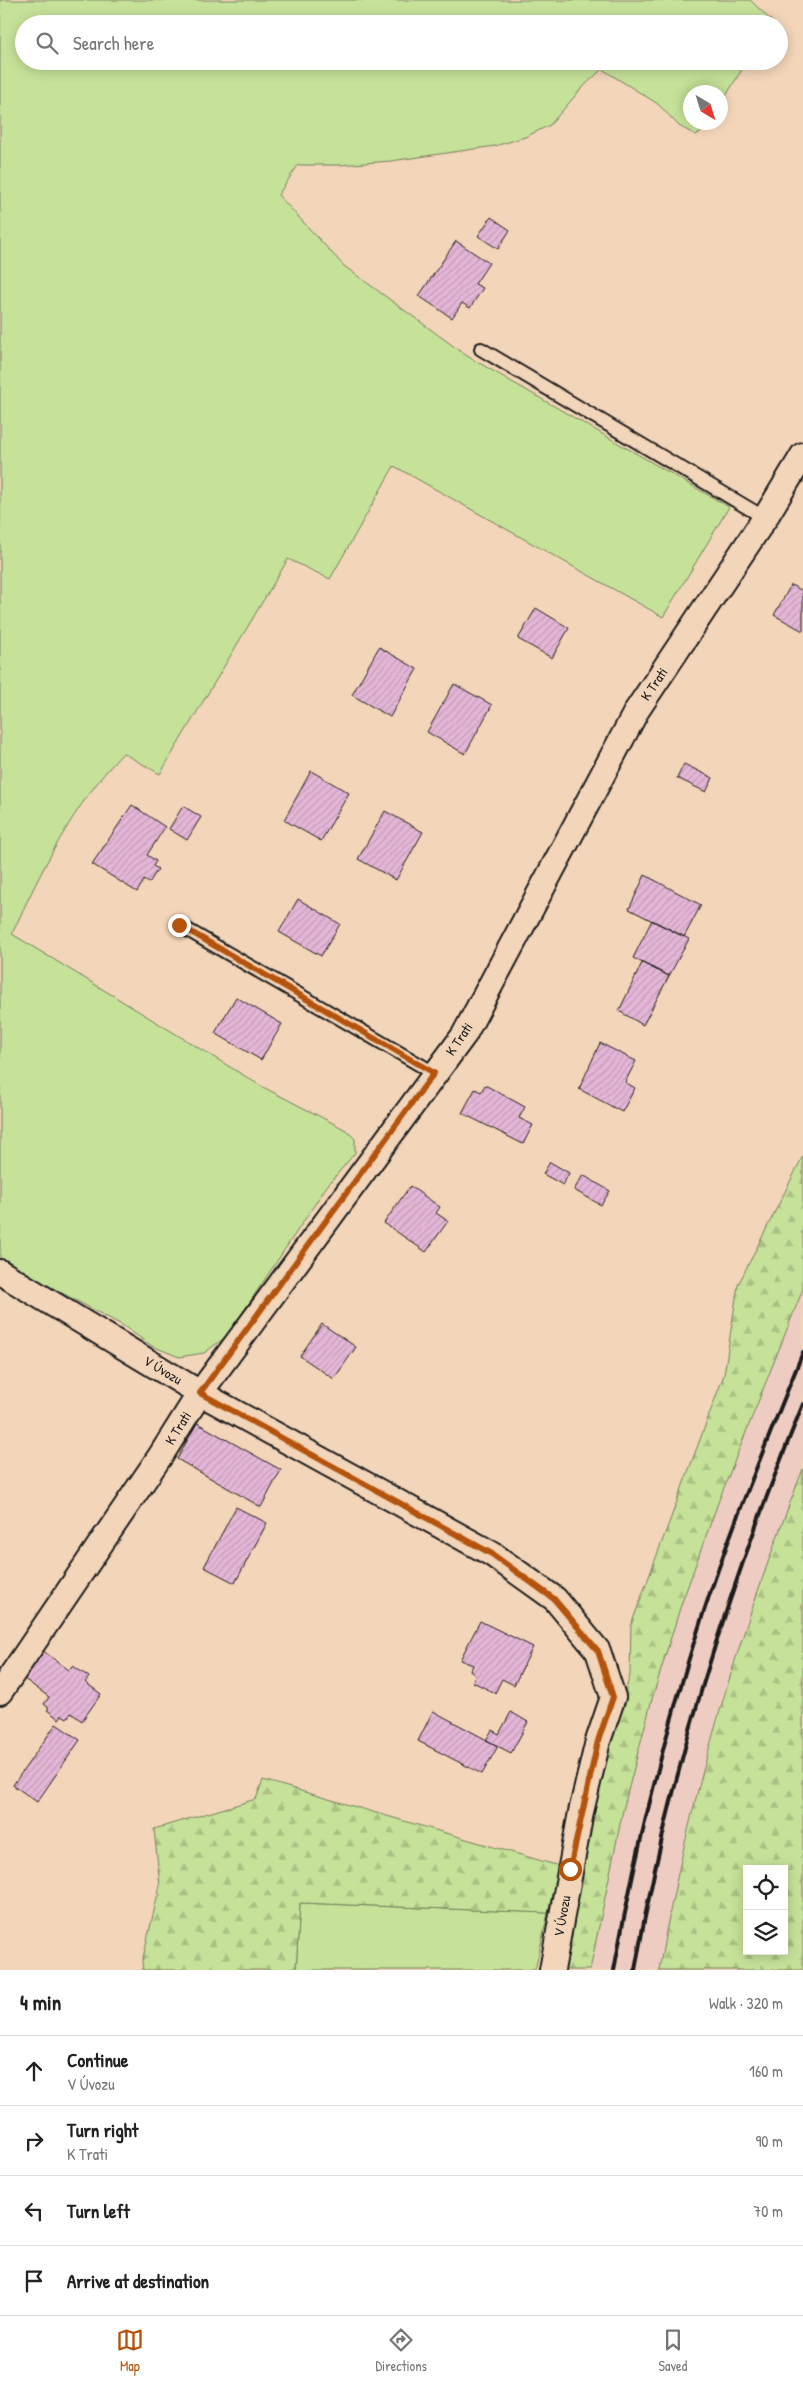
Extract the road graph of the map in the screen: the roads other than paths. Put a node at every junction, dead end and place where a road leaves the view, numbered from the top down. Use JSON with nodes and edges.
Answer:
{"nodes":[{"id":1,"x":481,"y":349,"type":"dead end"},
{"id":2,"x":803,"y":455,"type":"edge"},
{"id":3,"x":765,"y":518,"type":"junction"},
{"id":4,"x":179,"y":925,"type":"dead end"},
{"id":5,"x":434,"y":1073,"type":"junction"},
{"id":6,"x":0,"y":1272,"type":"edge"},
{"id":7,"x":200,"y":1393,"type":"junction"},
{"id":8,"x":0,"y":1692,"type":"edge"},
{"id":9,"x":552,"y":1970,"type":"edge"}],
"edges":[{"from":1,"to":3,"type":"lane"},
{"from":2,"to":3,"type":"street","name":"K Trati"},
{"from":3,"to":5,"type":"street","name":"K Trati"},
{"from":4,"to":5,"type":"lane"},
{"from":5,"to":7,"type":"street","name":"K Trati"},
{"from":6,"to":7,"type":"street","name":"V Úvozu"},
{"from":7,"to":8,"type":"street","name":"K Trati"},
{"from":7,"to":9,"type":"street","name":"V Úvozu"}]}
